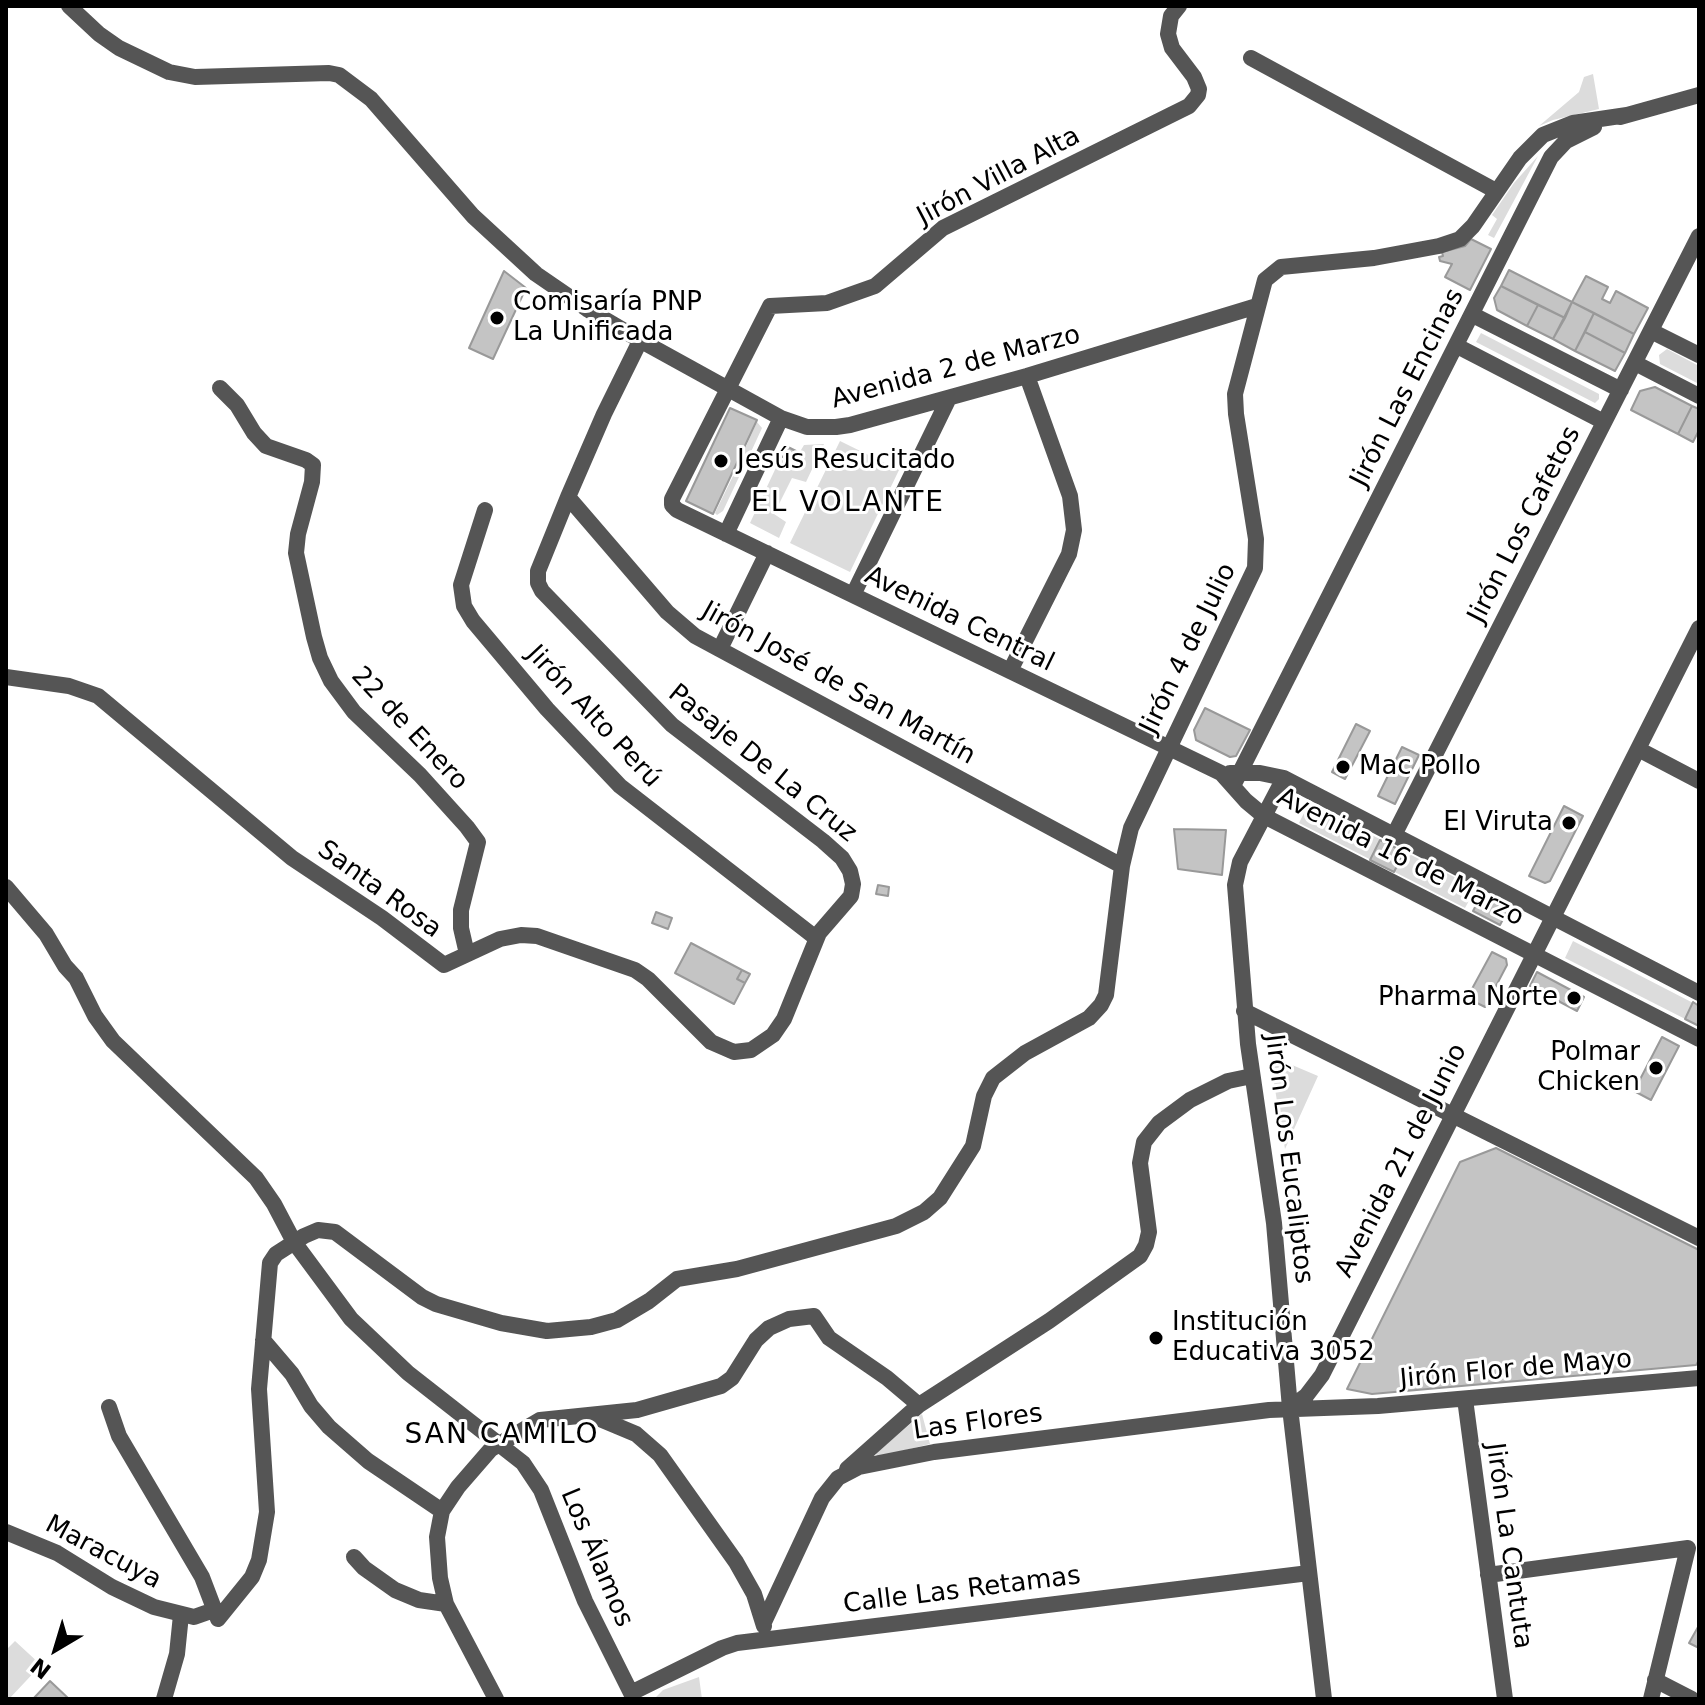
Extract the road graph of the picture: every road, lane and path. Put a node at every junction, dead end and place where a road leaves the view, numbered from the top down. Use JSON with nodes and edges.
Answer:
{"nodes":[{"id":1,"x":69,"y":6,"type":"edge"},
{"id":2,"x":1179,"y":6,"type":"edge"},
{"id":3,"x":1251,"y":58,"type":"dead end"},
{"id":4,"x":1699,"y":95,"type":"edge"},
{"id":5,"x":1627,"y":115,"type":"junction"},
{"id":6,"x":1496,"y":191,"type":"junction"},
{"id":7,"x":1699,"y":236,"type":"edge"},
{"id":8,"x":1257,"y":306,"type":"junction"},
{"id":9,"x":1473,"y":315,"type":"junction"},
{"id":10,"x":1651,"y":331,"type":"junction"},
{"id":11,"x":640,"y":341,"type":"junction"},
{"id":12,"x":1457,"y":346,"type":"junction"},
{"id":13,"x":1699,"y":355,"type":"edge"},
{"id":14,"x":1635,"y":363,"type":"junction"},
{"id":15,"x":1027,"y":376,"type":"junction"},
{"id":16,"x":220,"y":388,"type":"dead end"},
{"id":17,"x":727,"y":389,"type":"junction"},
{"id":18,"x":1621,"y":390,"type":"junction"},
{"id":19,"x":1699,"y":396,"type":"edge"},
{"id":20,"x":949,"y":398,"type":"junction"},
{"id":21,"x":781,"y":418,"type":"junction"},
{"id":22,"x":1604,"y":422,"type":"junction"},
{"id":23,"x":568,"y":497,"type":"junction"},
{"id":24,"x":485,"y":510,"type":"dead end"},
{"id":25,"x":726,"y":534,"type":"junction"},
{"id":26,"x":767,"y":553,"type":"junction"},
{"id":27,"x":853,"y":595,"type":"junction"},
{"id":28,"x":1699,"y":628,"type":"edge"},
{"id":29,"x":720,"y":649,"type":"junction"},
{"id":30,"x":1010,"y":671,"type":"junction"},
{"id":31,"x":6,"y":677,"type":"edge"},
{"id":32,"x":1169,"y":747,"type":"junction"},
{"id":33,"x":1638,"y":749,"type":"junction"},
{"id":34,"x":1221,"y":773,"type":"joint"},
{"id":35,"x":1284,"y":778,"type":"junction"},
{"id":36,"x":1236,"y":779,"type":"junction"},
{"id":37,"x":1699,"y":781,"type":"edge"},
{"id":38,"x":1264,"y":816,"type":"junction"},
{"id":39,"x":1394,"y":835,"type":"junction"},
{"id":40,"x":1122,"y":866,"type":"junction"},
{"id":41,"x":6,"y":887,"type":"edge"},
{"id":42,"x":1551,"y":918,"type":"junction"},
{"id":43,"x":816,"y":938,"type":"junction"},
{"id":44,"x":467,"y":954,"type":"junction"},
{"id":45,"x":1533,"y":954,"type":"junction"},
{"id":46,"x":1699,"y":993,"type":"edge"},
{"id":47,"x":1244,"y":1011,"type":"junction"},
{"id":48,"x":1699,"y":1039,"type":"edge"},
{"id":49,"x":1252,"y":1076,"type":"junction"},
{"id":50,"x":1452,"y":1115,"type":"junction"},
{"id":51,"x":1699,"y":1238,"type":"edge"},
{"id":52,"x":294,"y":1242,"type":"junction"},
{"id":53,"x":263,"y":1340,"type":"junction"},
{"id":54,"x":1699,"y":1378,"type":"edge"},
{"id":55,"x":1465,"y":1399,"type":"junction"},
{"id":56,"x":919,"y":1405,"type":"junction"},
{"id":57,"x":109,"y":1407,"type":"dead end"},
{"id":58,"x":1290,"y":1408,"type":"junction"},
{"id":59,"x":590,"y":1414,"type":"junction"},
{"id":60,"x":502,"y":1444,"type":"junction"},
{"id":61,"x":838,"y":1478,"type":"junction"},
{"id":62,"x":442,"y":1511,"type":"junction"},
{"id":63,"x":6,"y":1532,"type":"edge"},
{"id":64,"x":354,"y":1557,"type":"dead end"},
{"id":65,"x":1309,"y":1573,"type":"junction"},
{"id":66,"x":1488,"y":1575,"type":"junction"},
{"id":67,"x":446,"y":1604,"type":"junction"},
{"id":68,"x":181,"y":1615,"type":"junction"},
{"id":69,"x":218,"y":1619,"type":"junction"},
{"id":70,"x":764,"y":1622,"type":"junction"},
{"id":71,"x":767,"y":1639,"type":"junction"},
{"id":72,"x":1655,"y":1680,"type":"junction"},
{"id":73,"x":633,"y":1696,"type":"edge"},
{"id":74,"x":164,"y":1699,"type":"edge"},
{"id":75,"x":496,"y":1699,"type":"edge"},
{"id":76,"x":1324,"y":1699,"type":"edge"},
{"id":77,"x":1505,"y":1699,"type":"edge"},
{"id":78,"x":1651,"y":1699,"type":"edge"},
{"id":79,"x":1692,"y":1699,"type":"edge"}],
"edges":[{"from":1,"to":11,"type":"street","name":"Avenida 2 de Marzo"},
{"from":2,"to":17,"type":"street","name":"Jirón Villa Alta"},
{"from":3,"to":6,"type":"street"},
{"from":4,"to":5,"type":"street","name":"Jirón Las Encinas"},
{"from":5,"to":6,"type":"street"},
{"from":5,"to":9,"type":"street","name":"Jirón Las Encinas"},
{"from":6,"to":8,"type":"street"},
{"from":7,"to":10,"type":"street","name":"Jirón Los Cafetos"},
{"from":8,"to":15,"type":"street","name":"Avenida 2 de Marzo"},
{"from":8,"to":32,"type":"street","name":"Jirón 4 de Julio"},
{"from":9,"to":12,"type":"street","name":"Jirón Las Encinas"},
{"from":9,"to":18,"type":"street"},
{"from":10,"to":13,"type":"street"},
{"from":10,"to":14,"type":"street","name":"Jirón Los Cafetos"},
{"from":11,"to":17,"type":"street","name":"Avenida 2 de Marzo"},
{"from":11,"to":23,"type":"street","name":"Pasaje De La Cruz"},
{"from":12,"to":22,"type":"street"},
{"from":12,"to":36,"type":"street","name":"Jirón Las Encinas"},
{"from":14,"to":18,"type":"street","name":"Jirón Los Cafetos"},
{"from":14,"to":19,"type":"street"},
{"from":15,"to":20,"type":"street","name":"Avenida 2 de Marzo"},
{"from":15,"to":30,"type":"street"},
{"from":16,"to":44,"type":"street","name":"22 de Enero"},
{"from":17,"to":21,"type":"street","name":"Avenida 2 de Marzo"},
{"from":17,"to":25,"type":"street","name":"Avenida Central"},
{"from":18,"to":22,"type":"street","name":"Jirón Los Cafetos"},
{"from":20,"to":21,"type":"street","name":"Avenida 2 de Marzo"},
{"from":20,"to":27,"type":"street"},
{"from":21,"to":25,"type":"street"},
{"from":22,"to":39,"type":"street","name":"Jirón Los Cafetos"},
{"from":23,"to":29,"type":"street","name":"Jirón José de San Martín"},
{"from":23,"to":43,"type":"street","name":"Pasaje De La Cruz"},
{"from":24,"to":43,"type":"street","name":"Jirón Alto Perú"},
{"from":25,"to":26,"type":"street","name":"Avenida Central"},
{"from":26,"to":27,"type":"street","name":"Avenida Central"},
{"from":26,"to":29,"type":"street"},
{"from":27,"to":30,"type":"street","name":"Avenida Central"},
{"from":28,"to":33,"type":"street","name":"Avenida 21 de Junio"},
{"from":29,"to":40,"type":"street","name":"Jirón José de San Martín"},
{"from":30,"to":32,"type":"street","name":"Avenida Central"},
{"from":31,"to":44,"type":"street","name":"Santa Rosa"},
{"from":32,"to":34,"type":"street","name":"Avenida Central"},
{"from":32,"to":40,"type":"street","name":"Jirón 4 de Julio"},
{"from":33,"to":37,"type":"street"},
{"from":33,"to":42,"type":"street","name":"Avenida 21 de Junio"},
{"from":34,"to":36,"type":"street","name":"Avenida 16 de Marzo"},
{"from":35,"to":36,"type":"street","name":"Avenida 16 de Marzo"},
{"from":35,"to":38,"type":"street","name":"Jirón Los Eucaliptos"},
{"from":35,"to":39,"type":"street","name":"Avenida 16 de Marzo"},
{"from":36,"to":38,"type":"street","name":"Avenida 16 de Marzo"},
{"from":38,"to":45,"type":"street","name":"Avenida 16 de Marzo"},
{"from":38,"to":47,"type":"street","name":"Jirón Los Eucaliptos"},
{"from":39,"to":42,"type":"street","name":"Avenida 16 de Marzo"},
{"from":40,"to":52,"type":"street","name":"Jirón 4 de Julio"},
{"from":41,"to":52,"type":"street","name":"Los Álamos"},
{"from":42,"to":45,"type":"street","name":"Avenida 21 de Junio"},
{"from":42,"to":46,"type":"street","name":"Avenida 16 de Marzo"},
{"from":43,"to":44,"type":"street","name":"Santa Rosa"},
{"from":45,"to":48,"type":"street","name":"Avenida 16 de Marzo"},
{"from":45,"to":50,"type":"street","name":"Avenida 21 de Junio"},
{"from":47,"to":49,"type":"street","name":"Jirón Los Eucaliptos"},
{"from":47,"to":50,"type":"street"},
{"from":49,"to":56,"type":"street"},
{"from":49,"to":58,"type":"street","name":"Jirón Los Eucaliptos"},
{"from":50,"to":51,"type":"street"},
{"from":50,"to":58,"type":"street","name":"Avenida 21 de Junio"},
{"from":52,"to":53,"type":"street"},
{"from":52,"to":60,"type":"street","name":"Los Álamos"},
{"from":53,"to":62,"type":"street"},
{"from":53,"to":69,"type":"street"},
{"from":54,"to":55,"type":"street","name":"Jirón Flor de Mayo"},
{"from":55,"to":58,"type":"street","name":"Jirón Flor de Mayo"},
{"from":55,"to":66,"type":"street","name":"Jirón La Cantuta"},
{"from":56,"to":59,"type":"street"},
{"from":56,"to":61,"type":"street"},
{"from":57,"to":69,"type":"street"},
{"from":58,"to":61,"type":"street","name":"Las Flores"},
{"from":58,"to":65,"type":"street","name":"Jirón Los Eucaliptos"},
{"from":59,"to":60,"type":"street"},
{"from":59,"to":70,"type":"street"},
{"from":60,"to":62,"type":"street"},
{"from":60,"to":73,"type":"street","name":"Los Álamos"},
{"from":61,"to":70,"type":"street"},
{"from":62,"to":67,"type":"street"},
{"from":63,"to":68,"type":"street","name":"Maracuya"},
{"from":64,"to":67,"type":"street"},
{"from":65,"to":71,"type":"street","name":"Calle Las Retamas"},
{"from":65,"to":76,"type":"street","name":"Jirón Los Eucaliptos"},
{"from":66,"to":72,"type":"street"},
{"from":66,"to":77,"type":"street","name":"Jirón La Cantuta"},
{"from":67,"to":75,"type":"street"},
{"from":68,"to":69,"type":"street","name":"Maracuya"},
{"from":68,"to":74,"type":"street"},
{"from":70,"to":71,"type":"street"},
{"from":71,"to":73,"type":"street","name":"Calle Las Retamas"},
{"from":72,"to":78,"type":"street"},
{"from":72,"to":79,"type":"street"}]}
